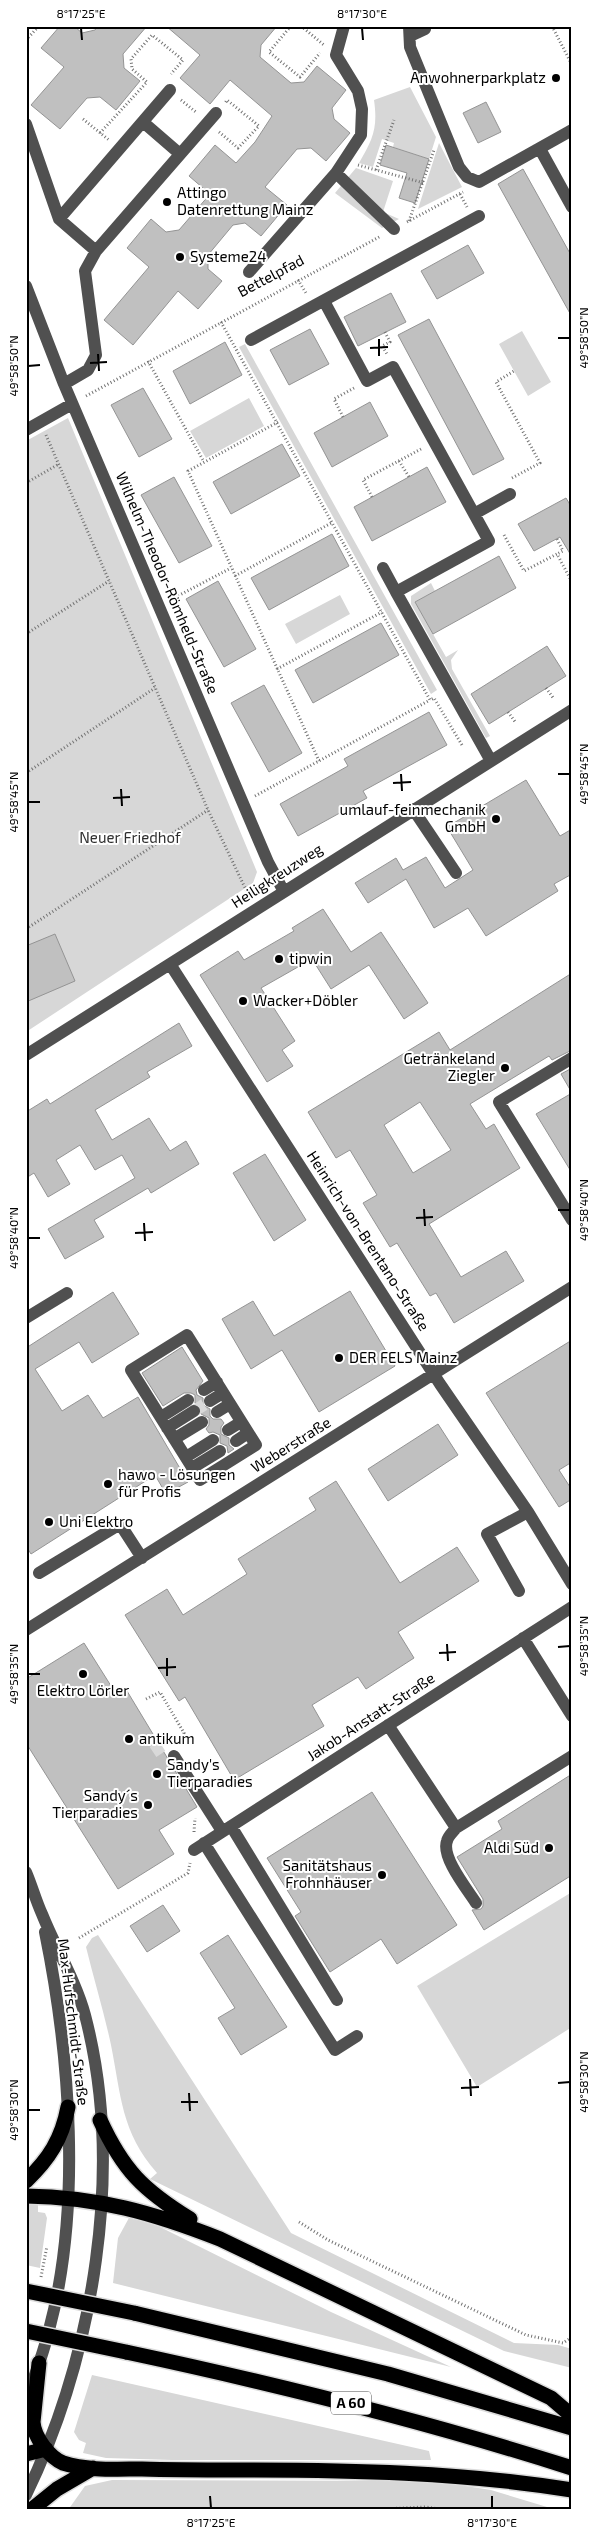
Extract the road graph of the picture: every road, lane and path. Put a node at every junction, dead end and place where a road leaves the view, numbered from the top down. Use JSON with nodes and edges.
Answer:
{"nodes":[{"id":1,"x":39,"y":26,"type":"edge"},
{"id":2,"x":291,"y":26,"type":"edge"},
{"id":3,"x":301,"y":26,"type":"edge"},
{"id":4,"x":344,"y":26,"type":"edge"},
{"id":5,"x":552,"y":26,"type":"edge"},
{"id":6,"x":425,"y":29,"type":"dead end"},
{"id":7,"x":410,"y":31,"type":"edge"},
{"id":8,"x":26,"y":40,"type":"edge"},
{"id":9,"x":572,"y":65,"type":"edge"},
{"id":10,"x":170,"y":90,"type":"junction"},
{"id":11,"x":216,"y":113,"type":"joint"},
{"id":12,"x":83,"y":119,"type":"dead end"},
{"id":13,"x":394,"y":120,"type":"dead end"},
{"id":14,"x":143,"y":122,"type":"junction"},
{"id":15,"x":207,"y":123,"type":"junction"},
{"id":16,"x":26,"y":124,"type":"edge"},
{"id":17,"x":442,"y":125,"type":"junction"},
{"id":18,"x":572,"y":130,"type":"edge"},
{"id":19,"x":100,"y":133,"type":"junction"},
{"id":20,"x":119,"y":148,"type":"junction"},
{"id":21,"x":540,"y":149,"type":"junction"},
{"id":22,"x":180,"y":154,"type":"junction"},
{"id":23,"x":346,"y":159,"type":"junction"},
{"id":24,"x":376,"y":170,"type":"junction"},
{"id":25,"x":336,"y":173,"type":"junction"},
{"id":26,"x":479,"y":182,"type":"junction"},
{"id":27,"x":424,"y":183,"type":"junction"},
{"id":28,"x":572,"y":207,"type":"edge"},
{"id":29,"x":479,"y":216,"type":"dead end"},
{"id":30,"x":59,"y":219,"type":"junction"},
{"id":31,"x":409,"y":221,"type":"junction"},
{"id":32,"x":394,"y":229,"type":"junction"},
{"id":33,"x":96,"y":251,"type":"junction"},
{"id":34,"x":249,"y":272,"type":"dead end"},
{"id":35,"x":26,"y":286,"type":"edge"},
{"id":36,"x":324,"y":301,"type":"junction"},
{"id":37,"x":39,"y":322,"type":"junction"},
{"id":38,"x":221,"y":322,"type":"junction"},
{"id":39,"x":26,"y":326,"type":"edge"},
{"id":40,"x":385,"y":332,"type":"dead end"},
{"id":41,"x":251,"y":340,"type":"dead end"},
{"id":42,"x":148,"y":362,"type":"junction"},
{"id":43,"x":394,"y":367,"type":"junction"},
{"id":44,"x":514,"y":371,"type":"dead end"},
{"id":45,"x":367,"y":381,"type":"junction"},
{"id":46,"x":64,"y":384,"type":"junction"},
{"id":47,"x":76,"y":402,"type":"junction"},
{"id":48,"x":344,"y":417,"type":"dead end"},
{"id":49,"x":40,"y":422,"type":"junction"},
{"id":50,"x":278,"y":422,"type":"junction"},
{"id":51,"x":26,"y":430,"type":"edge"},
{"id":52,"x":434,"y":442,"type":"junction"},
{"id":53,"x":399,"y":461,"type":"junction"},
{"id":54,"x":204,"y":462,"type":"junction"},
{"id":55,"x":59,"y":464,"type":"junction"},
{"id":56,"x":409,"y":477,"type":"dead end"},
{"id":57,"x":508,"y":481,"type":"dead end"},
{"id":58,"x":26,"y":483,"type":"edge"},
{"id":59,"x":510,"y":494,"type":"dead end"},
{"id":60,"x":372,"y":497,"type":"dead end"},
{"id":61,"x":474,"y":514,"type":"junction"},
{"id":62,"x":333,"y":522,"type":"junction"},
{"id":63,"x":557,"y":538,"type":"dead end"},
{"id":64,"x":489,"y":540,"type":"junction"},
{"id":65,"x":557,"y":554,"type":"junction"},
{"id":66,"x":231,"y":568,"type":"junction"},
{"id":67,"x":382,"y":568,"type":"dead end"},
{"id":68,"x":235,"y":576,"type":"junction"},
{"id":69,"x":570,"y":576,"type":"edge"},
{"id":70,"x":109,"y":582,"type":"junction"},
{"id":71,"x":572,"y":582,"type":"edge"},
{"id":72,"x":396,"y":592,"type":"junction"},
{"id":73,"x":159,"y":606,"type":"junction"},
{"id":74,"x":382,"y":612,"type":"junction"},
{"id":75,"x":26,"y":634,"type":"edge"},
{"id":76,"x":277,"y":669,"type":"junction"},
{"id":77,"x":155,"y":688,"type":"junction"},
{"id":78,"x":546,"y":688,"type":"dead end"},
{"id":79,"x":554,"y":699,"type":"dead end"},
{"id":80,"x":430,"y":700,"type":"junction"},
{"id":81,"x":572,"y":710,"type":"edge"},
{"id":82,"x":508,"y":712,"type":"dead end"},
{"id":83,"x":516,"y":723,"type":"dead end"},
{"id":84,"x":467,"y":754,"type":"dead end"},
{"id":85,"x":491,"y":760,"type":"junction"},
{"id":86,"x":319,"y":761,"type":"junction"},
{"id":87,"x":26,"y":773,"type":"edge"},
{"id":88,"x":243,"y":802,"type":"junction"},
{"id":89,"x":413,"y":809,"type":"junction"},
{"id":90,"x":208,"y":810,"type":"junction"},
{"id":91,"x":456,"y":873,"type":"dead end"},
{"id":92,"x":283,"y":890,"type":"junction"},
{"id":93,"x":247,"y":892,"type":"dead end"},
{"id":94,"x":26,"y":929,"type":"edge"},
{"id":95,"x":170,"y":964,"type":"junction"},
{"id":96,"x":26,"y":1055,"type":"edge"},
{"id":97,"x":572,"y":1058,"type":"edge"},
{"id":98,"x":572,"y":1220,"type":"edge"},
{"id":99,"x":572,"y":1287,"type":"edge"},
{"id":100,"x":67,"y":1293,"type":"dead end"},
{"id":101,"x":26,"y":1318,"type":"edge"},
{"id":102,"x":435,"y":1375,"type":"junction"},
{"id":103,"x":220,"y":1388,"type":"junction"},
{"id":104,"x":207,"y":1396,"type":"tunnel mouth"},
{"id":105,"x":230,"y":1404,"type":"junction"},
{"id":106,"x":191,"y":1406,"type":"tunnel mouth"},
{"id":107,"x":217,"y":1412,"type":"tunnel mouth"},
{"id":108,"x":202,"y":1422,"type":"tunnel mouth"},
{"id":109,"x":241,"y":1422,"type":"junction"},
{"id":110,"x":164,"y":1423,"type":"junction"},
{"id":111,"x":248,"y":1433,"type":"junction"},
{"id":112,"x":174,"y":1439,"type":"junction"},
{"id":113,"x":216,"y":1445,"type":"dead end"},
{"id":114,"x":189,"y":1463,"type":"junction"},
{"id":115,"x":528,"y":1512,"type":"junction"},
{"id":116,"x":142,"y":1558,"type":"junction"},
{"id":117,"x":39,"y":1573,"type":"dead end"},
{"id":118,"x":572,"y":1584,"type":"edge"},
{"id":119,"x":519,"y":1591,"type":"dead end"},
{"id":120,"x":570,"y":1613,"type":"edge"},
{"id":121,"x":26,"y":1630,"type":"edge"},
{"id":122,"x":523,"y":1638,"type":"junction"},
{"id":123,"x":146,"y":1699,"type":"dead end"},
{"id":124,"x":572,"y":1716,"type":"edge"},
{"id":125,"x":388,"y":1724,"type":"junction"},
{"id":126,"x":174,"y":1756,"type":"joint"},
{"id":127,"x":572,"y":1756,"type":"edge"},
{"id":128,"x":195,"y":1816,"type":"dead end"},
{"id":129,"x":226,"y":1828,"type":"junction"},
{"id":130,"x":456,"y":1828,"type":"junction"},
{"id":131,"x":199,"y":1846,"type":"junction"},
{"id":132,"x":26,"y":1872,"type":"edge"},
{"id":133,"x":476,"y":1903,"type":"dead end"},
{"id":134,"x":42,"y":1914,"type":"junction"},
{"id":135,"x":78,"y":1938,"type":"dead end"},
{"id":136,"x":337,"y":2000,"type":"dead end"},
{"id":137,"x":357,"y":2036,"type":"dead end"},
{"id":138,"x":68,"y":2107,"type":"junction"},
{"id":139,"x":100,"y":2120,"type":"junction"},
{"id":140,"x":26,"y":2181,"type":"edge"},
{"id":141,"x":26,"y":2196,"type":"edge"},
{"id":142,"x":68,"y":2198,"type":"junction"},
{"id":143,"x":101,"y":2202,"type":"junction"},
{"id":144,"x":299,"y":2222,"type":"dead end"},
{"id":145,"x":220,"y":2239,"type":"junction"},
{"id":146,"x":26,"y":2291,"type":"edge"},
{"id":147,"x":26,"y":2331,"type":"edge"},
{"id":148,"x":572,"y":2337,"type":"edge"},
{"id":149,"x":39,"y":2363,"type":"junction"},
{"id":150,"x":26,"y":2398,"type":"edge"},
{"id":151,"x":572,"y":2416,"type":"edge"},
{"id":152,"x":572,"y":2428,"type":"edge"},
{"id":153,"x":46,"y":2449,"type":"junction"},
{"id":154,"x":26,"y":2454,"type":"edge"},
{"id":155,"x":93,"y":2468,"type":"junction"},
{"id":156,"x":572,"y":2468,"type":"edge"},
{"id":157,"x":572,"y":2490,"type":"edge"},
{"id":158,"x":26,"y":2495,"type":"edge"},
{"id":159,"x":32,"y":2510,"type":"edge"},
{"id":160,"x":361,"y":2510,"type":"edge"},
{"id":161,"x":446,"y":2510,"type":"edge"}],
"edges":[{"from":1,"to":8,"type":"path"},
{"from":2,"to":3,"type":"path"},
{"from":4,"to":23,"type":"street"},
{"from":5,"to":9,"type":"path"},
{"from":6,"to":7,"type":"street"},
{"from":7,"to":17,"type":"street"},
{"from":10,"to":14,"type":"street"},
{"from":10,"to":15,"type":"path"},
{"from":10,"to":19,"type":"path"},
{"from":11,"to":15,"type":"street"},
{"from":11,"to":15,"type":"path"},
{"from":12,"to":19,"type":"path"},
{"from":13,"to":24,"type":"path"},
{"from":14,"to":20,"type":"street"},
{"from":14,"to":22,"type":"street"},
{"from":15,"to":22,"type":"street"},
{"from":16,"to":30,"type":"street"},
{"from":17,"to":26,"type":"street"},
{"from":17,"to":27,"type":"path"},
{"from":18,"to":21,"type":"street"},
{"from":19,"to":20,"type":"path"},
{"from":20,"to":30,"type":"street"},
{"from":21,"to":26,"type":"street"},
{"from":21,"to":28,"type":"street"},
{"from":22,"to":33,"type":"street"},
{"from":23,"to":24,"type":"path"},
{"from":23,"to":25,"type":"street"},
{"from":24,"to":27,"type":"path"},
{"from":25,"to":32,"type":"street"},
{"from":25,"to":34,"type":"street"},
{"from":26,"to":31,"type":"path","name":"Bettelpfad"},
{"from":27,"to":31,"type":"path"},
{"from":29,"to":36,"type":"street"},
{"from":30,"to":33,"type":"street"},
{"from":31,"to":32,"type":"path","name":"Bettelpfad"},
{"from":32,"to":38,"type":"path","name":"Bettelpfad"},
{"from":33,"to":46,"type":"street"},
{"from":35,"to":37,"type":"street","name":"Wilhelm-Theodor-Römheld-Straße"},
{"from":36,"to":41,"type":"street"},
{"from":36,"to":45,"type":"street"},
{"from":37,"to":39,"type":"street"},
{"from":37,"to":46,"type":"street","name":"Wilhelm-Theodor-Römheld-Straße"},
{"from":38,"to":42,"type":"path","name":"Bettelpfad"},
{"from":38,"to":50,"type":"path"},
{"from":40,"to":43,"type":"path"},
{"from":42,"to":47,"type":"path","name":"Bettelpfad"},
{"from":42,"to":54,"type":"path"},
{"from":43,"to":45,"type":"street"},
{"from":43,"to":52,"type":"street"},
{"from":44,"to":57,"type":"path"},
{"from":45,"to":48,"type":"path"},
{"from":46,"to":47,"type":"street","name":"Wilhelm-Theodor-Römheld-Straße"},
{"from":47,"to":49,"type":"street"},
{"from":47,"to":73,"type":"street","name":"Wilhelm-Theodor-Römheld-Straße"},
{"from":49,"to":51,"type":"street"},
{"from":49,"to":55,"type":"path"},
{"from":50,"to":54,"type":"path"},
{"from":50,"to":62,"type":"path"},
{"from":52,"to":53,"type":"path"},
{"from":52,"to":61,"type":"street"},
{"from":53,"to":56,"type":"path"},
{"from":53,"to":60,"type":"path"},
{"from":54,"to":66,"type":"path"},
{"from":55,"to":58,"type":"path"},
{"from":55,"to":70,"type":"path"},
{"from":59,"to":61,"type":"street"},
{"from":61,"to":64,"type":"street"},
{"from":62,"to":68,"type":"path"},
{"from":62,"to":74,"type":"path"},
{"from":63,"to":65,"type":"path"},
{"from":64,"to":65,"type":"path"},
{"from":64,"to":72,"type":"street"},
{"from":65,"to":69,"type":"path"},
{"from":66,"to":68,"type":"path"},
{"from":66,"to":73,"type":"path"},
{"from":67,"to":72,"type":"street"},
{"from":68,"to":76,"type":"path"},
{"from":69,"to":71,"type":"path"},
{"from":70,"to":75,"type":"path"},
{"from":70,"to":77,"type":"path"},
{"from":72,"to":85,"type":"street"},
{"from":73,"to":88,"type":"street","name":"Wilhelm-Theodor-Römheld-Straße"},
{"from":74,"to":76,"type":"path"},
{"from":74,"to":80,"type":"path"},
{"from":76,"to":86,"type":"path"},
{"from":77,"to":87,"type":"path"},
{"from":77,"to":90,"type":"path"},
{"from":78,"to":79,"type":"path"},
{"from":80,"to":84,"type":"path"},
{"from":80,"to":86,"type":"path"},
{"from":81,"to":85,"type":"street","name":"Heiligkreuzweg"},
{"from":82,"to":83,"type":"path"},
{"from":85,"to":89,"type":"street","name":"Heiligkreuzweg"},
{"from":86,"to":88,"type":"path"},
{"from":88,"to":92,"type":"street","name":"Wilhelm-Theodor-Römheld-Straße"},
{"from":89,"to":91,"type":"street"},
{"from":89,"to":92,"type":"street","name":"Heiligkreuzweg"},
{"from":90,"to":93,"type":"path"},
{"from":90,"to":94,"type":"path"},
{"from":92,"to":95,"type":"street","name":"Heiligkreuzweg"},
{"from":95,"to":96,"type":"street","name":"Heiligkreuzweg"},
{"from":95,"to":102,"type":"street","name":"Heinrich-von-Brentano-Straße"},
{"from":97,"to":98,"type":"street"},
{"from":99,"to":102,"type":"street","name":"Weberstraße"},
{"from":100,"to":101,"type":"street"},
{"from":102,"to":115,"type":"street","name":"Heinrich-von-Brentano-Straße"},
{"from":102,"to":116,"type":"street","name":"Weberstraße"},
{"from":103,"to":104,"type":"street"},
{"from":103,"to":105,"type":"street"},
{"from":103,"to":110,"type":"street"},
{"from":105,"to":107,"type":"street"},
{"from":105,"to":109,"type":"street"},
{"from":106,"to":110,"type":"street"},
{"from":108,"to":112,"type":"street"},
{"from":109,"to":111,"type":"street"},
{"from":109,"to":111,"type":"street"},
{"from":110,"to":112,"type":"street"},
{"from":111,"to":114,"type":"street"},
{"from":112,"to":114,"type":"street"},
{"from":113,"to":114,"type":"street"},
{"from":115,"to":118,"type":"street","name":"Heinrich-von-Brentano-Straße"},
{"from":115,"to":119,"type":"street"},
{"from":116,"to":117,"type":"street"},
{"from":116,"to":121,"type":"street","name":"Weberstraße"},
{"from":120,"to":122,"type":"street","name":"Jakob-Anstatt-Straße"},
{"from":122,"to":124,"type":"street"},
{"from":122,"to":125,"type":"street","name":"Jakob-Anstatt-Straße"},
{"from":123,"to":126,"type":"path"},
{"from":125,"to":129,"type":"street","name":"Jakob-Anstatt-Straße"},
{"from":125,"to":130,"type":"street"},
{"from":126,"to":129,"type":"street"},
{"from":127,"to":130,"type":"street"},
{"from":128,"to":131,"type":"path"},
{"from":129,"to":131,"type":"street","name":"Jakob-Anstatt-Straße"},
{"from":129,"to":136,"type":"street"},
{"from":130,"to":133,"type":"street"},
{"from":131,"to":135,"type":"path"},
{"from":131,"to":137,"type":"street"},
{"from":132,"to":134,"type":"street","name":"Max-Hufschmidt-Straße"},
{"from":134,"to":138,"type":"street","name":"Max-Hufschmidt-Straße"},
{"from":134,"to":139,"type":"street","name":"Max-Hufschmidt-Straße"},
{"from":138,"to":140,"type":"highway"},
{"from":138,"to":142,"type":"street","name":"Max-Hufschmidt-Straße"},
{"from":139,"to":143,"type":"street","name":"Max-Hufschmidt-Straße"},
{"from":139,"to":145,"type":"highway"},
{"from":141,"to":142,"type":"highway"},
{"from":142,"to":143,"type":"highway"},
{"from":142,"to":149,"type":"street","name":"Max-Hufschmidt-Straße"},
{"from":143,"to":145,"type":"highway"},
{"from":143,"to":153,"type":"street","name":"Max-Hufschmidt-Straße"},
{"from":144,"to":148,"type":"path"},
{"from":145,"to":151,"type":"highway"},
{"from":146,"to":152,"type":"highway","number":"A 60","bridge":true},
{"from":147,"to":156,"type":"highway","number":"A 60","bridge":true},
{"from":149,"to":150,"type":"street","name":"Max-Hufschmidt-Straße"},
{"from":149,"to":153,"type":"highway"},
{"from":153,"to":154,"type":"highway"},
{"from":153,"to":155,"type":"highway"},
{"from":153,"to":158,"type":"street","name":"Max-Hufschmidt-Straße"},
{"from":155,"to":157,"type":"highway"},
{"from":155,"to":159,"type":"highway"},
{"from":160,"to":161,"type":"path"}]}
